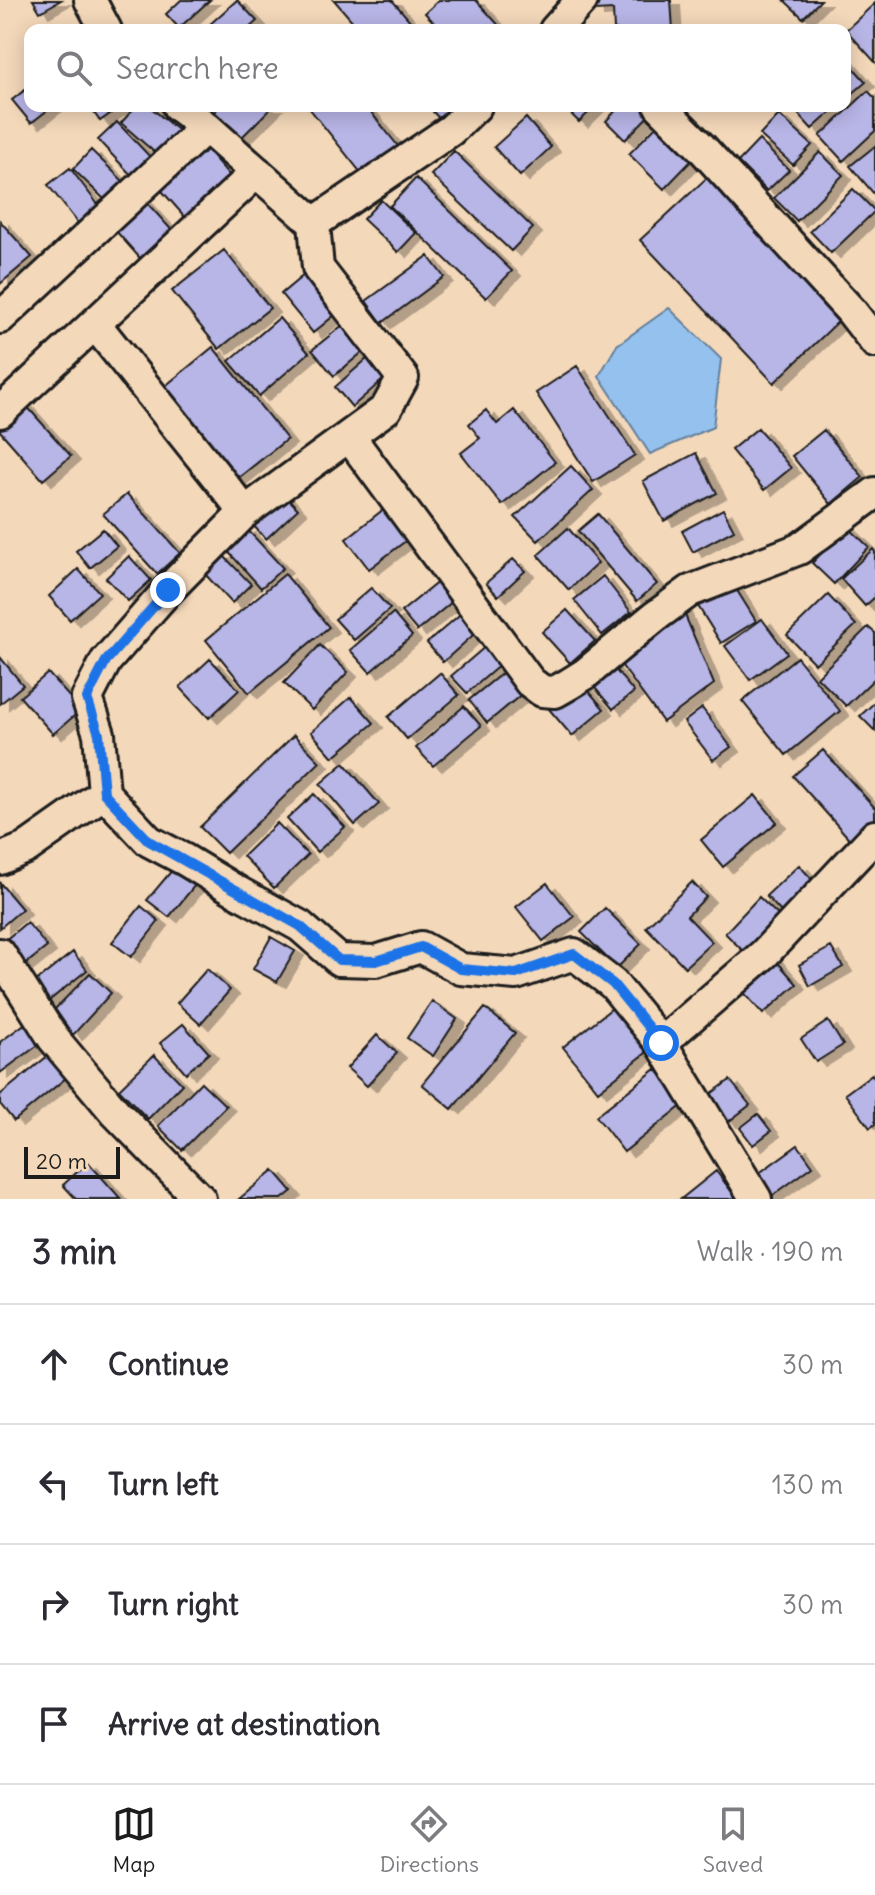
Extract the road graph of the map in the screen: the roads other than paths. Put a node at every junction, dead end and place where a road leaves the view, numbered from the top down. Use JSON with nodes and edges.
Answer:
{"nodes":[{"id":1,"x":90,"y":0,"type":"edge"},
{"id":2,"x":103,"y":24,"type":"edge"},
{"id":3,"x":186,"y":112,"type":"edge"},
{"id":4,"x":470,"y":112,"type":"edge"},
{"id":5,"x":666,"y":112,"type":"edge"},
{"id":6,"x":206,"y":127,"type":"junction"},
{"id":7,"x":257,"y":172,"type":"junction"},
{"id":8,"x":314,"y":223,"type":"junction"},
{"id":9,"x":0,"y":318,"type":"edge"},
{"id":10,"x":95,"y":324,"type":"junction"},
{"id":11,"x":875,"y":342,"type":"edge"},
{"id":12,"x":0,"y":412,"type":"edge"},
{"id":13,"x":349,"y":436,"type":"junction"},
{"id":14,"x":875,"y":493,"type":"edge"},
{"id":15,"x":245,"y":512,"type":"junction"},
{"id":16,"x":104,"y":793,"type":"junction"},
{"id":17,"x":875,"y":836,"type":"edge"},
{"id":18,"x":0,"y":859,"type":"edge"},
{"id":19,"x":0,"y":954,"type":"edge"},
{"id":20,"x":661,"y":1043,"type":"junction"},
{"id":21,"x":200,"y":1199,"type":"edge"},
{"id":22,"x":756,"y":1199,"type":"edge"}],
"edges":[{"from":1,"to":2,"type":"street"},
{"from":3,"to":6,"type":"street"},
{"from":4,"to":8,"type":"street"},
{"from":5,"to":11,"type":"street"},
{"from":6,"to":7,"type":"street"},
{"from":6,"to":9,"type":"street"},
{"from":7,"to":8,"type":"street"},
{"from":7,"to":10,"type":"street"},
{"from":8,"to":13,"type":"street"},
{"from":10,"to":12,"type":"street"},
{"from":10,"to":15,"type":"street"},
{"from":13,"to":14,"type":"street"},
{"from":13,"to":15,"type":"street"},
{"from":15,"to":16,"type":"street"},
{"from":16,"to":18,"type":"street"},
{"from":16,"to":20,"type":"street"},
{"from":17,"to":20,"type":"street"},
{"from":19,"to":21,"type":"street"},
{"from":20,"to":22,"type":"street"}]}
